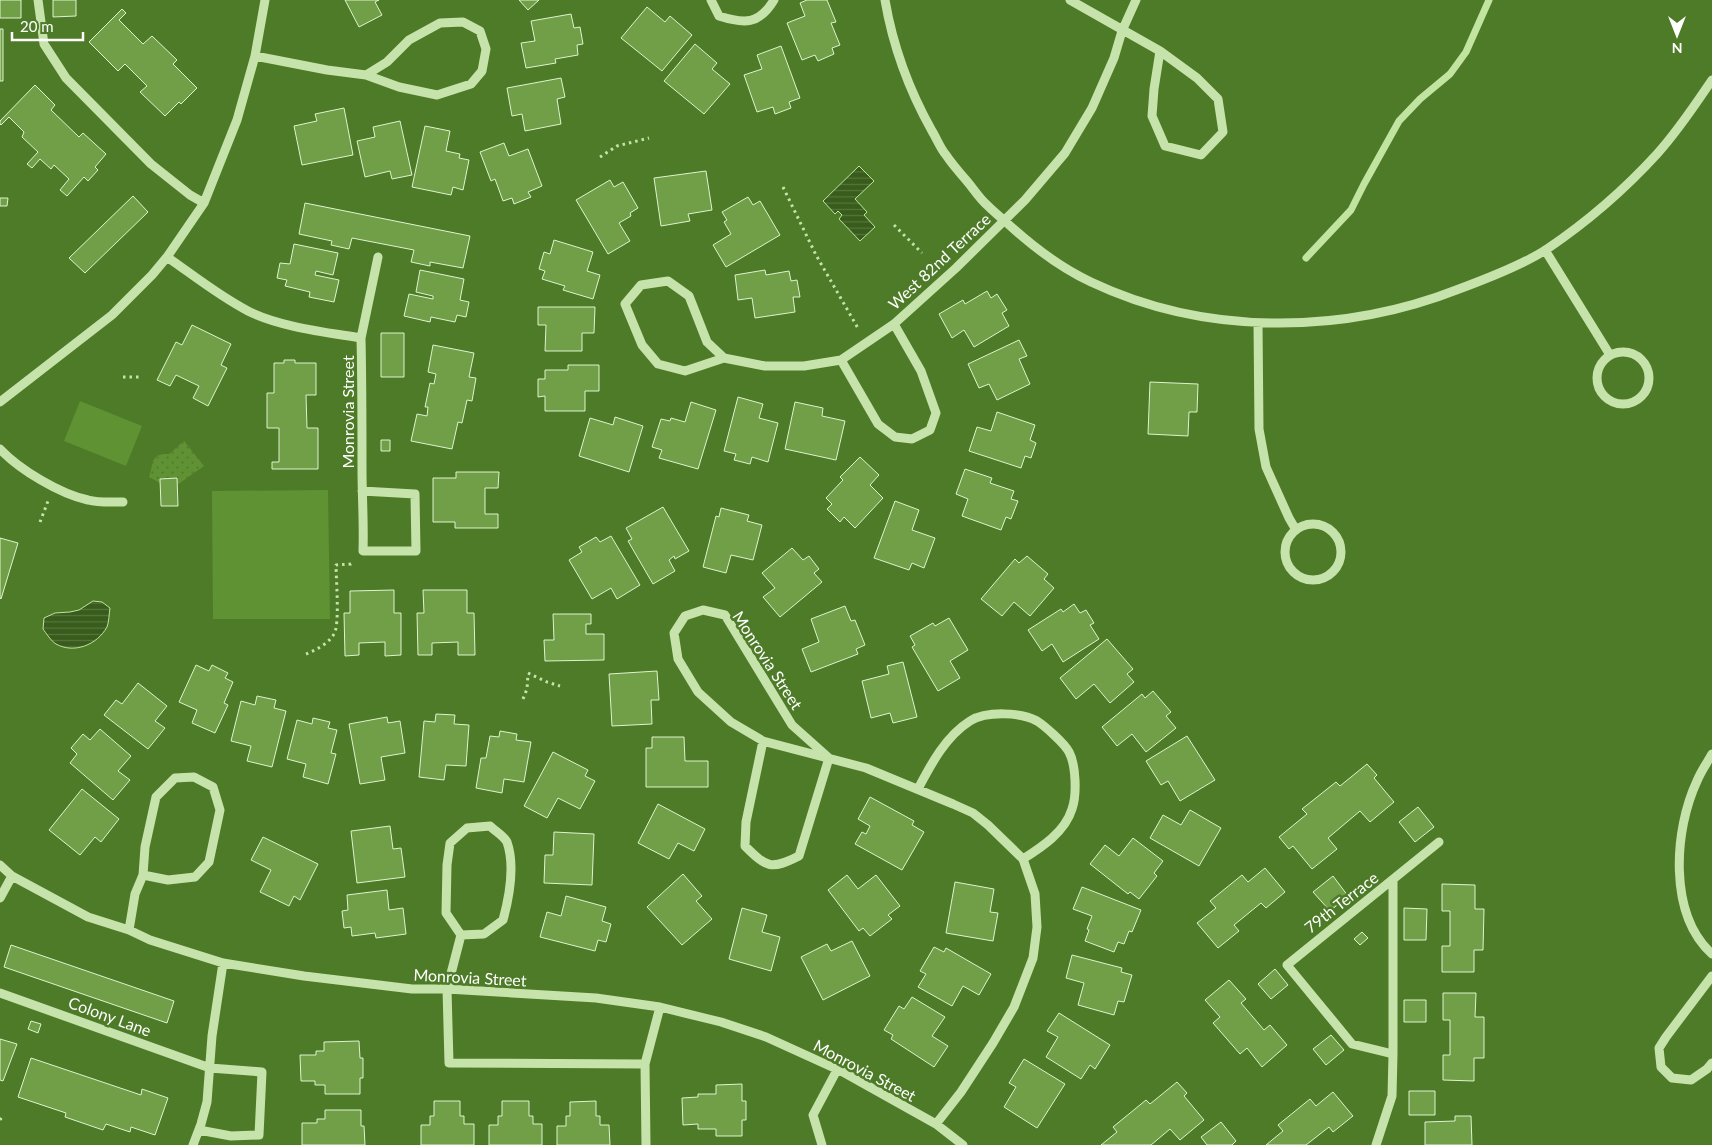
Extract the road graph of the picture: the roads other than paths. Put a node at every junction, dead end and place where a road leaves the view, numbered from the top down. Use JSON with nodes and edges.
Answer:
{"nodes":[{"id":1,"x":38,"y":0,"type":"edge"},
{"id":2,"x":265,"y":0,"type":"edge"},
{"id":3,"x":711,"y":0,"type":"edge"},
{"id":4,"x":774,"y":0,"type":"edge"},
{"id":5,"x":885,"y":0,"type":"edge"},
{"id":6,"x":1070,"y":0,"type":"edge"},
{"id":7,"x":1136,"y":0,"type":"edge"},
{"id":8,"x":1122,"y":31,"type":"junction"},
{"id":9,"x":1160,"y":51,"type":"junction"},
{"id":10,"x":255,"y":56,"type":"junction"},
{"id":11,"x":366,"y":76,"type":"junction"},
{"id":12,"x":1712,"y":80,"type":"edge"},
{"id":13,"x":204,"y":203,"type":"junction"},
{"id":14,"x":1004,"y":220,"type":"junction"},
{"id":15,"x":1545,"y":250,"type":"junction"},
{"id":16,"x":167,"y":257,"type":"junction"},
{"id":17,"x":378,"y":257,"type":"dead end"},
{"id":18,"x":1258,"y":323,"type":"junction"},
{"id":19,"x":894,"y":324,"type":"junction"},
{"id":20,"x":361,"y":338,"type":"junction"},
{"id":21,"x":1610,"y":355,"type":"junction"},
{"id":22,"x":724,"y":358,"type":"junction"},
{"id":23,"x":841,"y":360,"type":"junction"},
{"id":24,"x":0,"y":402,"type":"edge"},
{"id":25,"x":0,"y":449,"type":"edge"},
{"id":26,"x":362,"y":491,"type":"junction"},
{"id":27,"x":123,"y":502,"type":"dead end"},
{"id":28,"x":1296,"y":530,"type":"junction"},
{"id":29,"x":763,"y":741,"type":"junction"},
{"id":30,"x":1712,"y":754,"type":"edge"},
{"id":31,"x":829,"y":758,"type":"junction"},
{"id":32,"x":918,"y":789,"type":"junction"},
{"id":33,"x":1438,"y":842,"type":"dead end"},
{"id":34,"x":1023,"y":860,"type":"junction"},
{"id":35,"x":0,"y":865,"type":"edge"},
{"id":36,"x":143,"y":875,"type":"junction"},
{"id":37,"x":12,"y":876,"type":"junction"},
{"id":38,"x":1393,"y":881,"type":"junction"},
{"id":39,"x":0,"y":898,"type":"edge"},
{"id":40,"x":129,"y":930,"type":"junction"},
{"id":41,"x":461,"y":936,"type":"junction"},
{"id":42,"x":1712,"y":954,"type":"edge"},
{"id":43,"x":223,"y":963,"type":"junction"},
{"id":44,"x":1712,"y":976,"type":"edge"},
{"id":45,"x":448,"y":989,"type":"junction"},
{"id":46,"x":0,"y":993,"type":"edge"},
{"id":47,"x":660,"y":1007,"type":"junction"},
{"id":48,"x":1393,"y":1054,"type":"junction"},
{"id":49,"x":1712,"y":1063,"type":"edge"},
{"id":50,"x":645,"y":1064,"type":"junction"},
{"id":51,"x":210,"y":1068,"type":"junction"},
{"id":52,"x":837,"y":1070,"type":"junction"},
{"id":53,"x":936,"y":1124,"type":"junction"},
{"id":54,"x":199,"y":1130,"type":"junction"},
{"id":55,"x":193,"y":1145,"type":"edge"},
{"id":56,"x":646,"y":1145,"type":"edge"},
{"id":57,"x":822,"y":1145,"type":"edge"},
{"id":58,"x":963,"y":1145,"type":"edge"},
{"id":59,"x":1376,"y":1145,"type":"edge"}],
"edges":[{"from":1,"to":13,"type":"street"},
{"from":2,"to":10,"type":"street"},
{"from":3,"to":4,"type":"street"},
{"from":5,"to":14,"type":"street","name":"West 82nd Terrace"},
{"from":6,"to":8,"type":"street"},
{"from":7,"to":8,"type":"street","name":"West 82nd Terrace"},
{"from":8,"to":9,"type":"street"},
{"from":8,"to":14,"type":"street","name":"West 82nd Terrace"},
{"from":9,"to":9,"type":"street"},
{"from":10,"to":11,"type":"street"},
{"from":10,"to":13,"type":"street"},
{"from":11,"to":11,"type":"street"},
{"from":12,"to":15,"type":"street","name":"West 82nd Terrace"},
{"from":13,"to":16,"type":"street"},
{"from":14,"to":18,"type":"street","name":"West 82nd Terrace"},
{"from":14,"to":19,"type":"street","name":"West 82nd Terrace"},
{"from":15,"to":18,"type":"street","name":"West 82nd Terrace"},
{"from":15,"to":21,"type":"street"},
{"from":16,"to":20,"type":"street","name":"Monrovia Street"},
{"from":16,"to":24,"type":"street"},
{"from":17,"to":20,"type":"street"},
{"from":18,"to":28,"type":"street"},
{"from":19,"to":23,"type":"street","name":"West 82nd Terrace"},
{"from":19,"to":23,"type":"street","name":"West 82nd Terrace"},
{"from":20,"to":26,"type":"street","name":"Monrovia Street"},
{"from":21,"to":21,"type":"street"},
{"from":22,"to":22,"type":"street","name":"West 82nd Terrace"},
{"from":22,"to":23,"type":"street","name":"West 82nd Terrace"},
{"from":25,"to":27,"type":"street"},
{"from":26,"to":26,"type":"street","name":"Monrovia Street"},
{"from":28,"to":28,"type":"street"},
{"from":29,"to":31,"type":"street","name":"Monrovia Street"},
{"from":29,"to":31,"type":"street"},
{"from":29,"to":31,"type":"street","name":"Monrovia Street"},
{"from":30,"to":42,"type":"street"},
{"from":31,"to":32,"type":"street","name":"Monrovia Street"},
{"from":32,"to":34,"type":"street","name":"Monrovia Street"},
{"from":32,"to":34,"type":"street"},
{"from":33,"to":38,"type":"street"},
{"from":34,"to":53,"type":"street","name":"Monrovia Street"},
{"from":35,"to":37,"type":"street","name":"Monrovia Street"},
{"from":36,"to":36,"type":"street"},
{"from":36,"to":40,"type":"street"},
{"from":37,"to":39,"type":"street"},
{"from":37,"to":40,"type":"street","name":"Monrovia Street"},
{"from":38,"to":48,"type":"street","name":"79th Terrace"},
{"from":38,"to":48,"type":"street","name":"79th Terrace"},
{"from":40,"to":43,"type":"street","name":"Monrovia Street"},
{"from":41,"to":41,"type":"street"},
{"from":41,"to":45,"type":"street"},
{"from":43,"to":45,"type":"street","name":"Monrovia Street"},
{"from":43,"to":51,"type":"street"},
{"from":44,"to":49,"type":"street"},
{"from":45,"to":47,"type":"street","name":"Monrovia Street"},
{"from":45,"to":50,"type":"street"},
{"from":46,"to":51,"type":"street","name":"Colony Lane"},
{"from":47,"to":50,"type":"street"},
{"from":47,"to":52,"type":"street","name":"Monrovia Street"},
{"from":48,"to":59,"type":"street","name":"79th Terrace"},
{"from":50,"to":56,"type":"street"},
{"from":51,"to":54,"type":"street"},
{"from":51,"to":54,"type":"street","name":"Colony Lane"},
{"from":52,"to":53,"type":"street","name":"Monrovia Street"},
{"from":52,"to":57,"type":"street"},
{"from":53,"to":58,"type":"street","name":"Monrovia Street"},
{"from":54,"to":55,"type":"street"}]}
